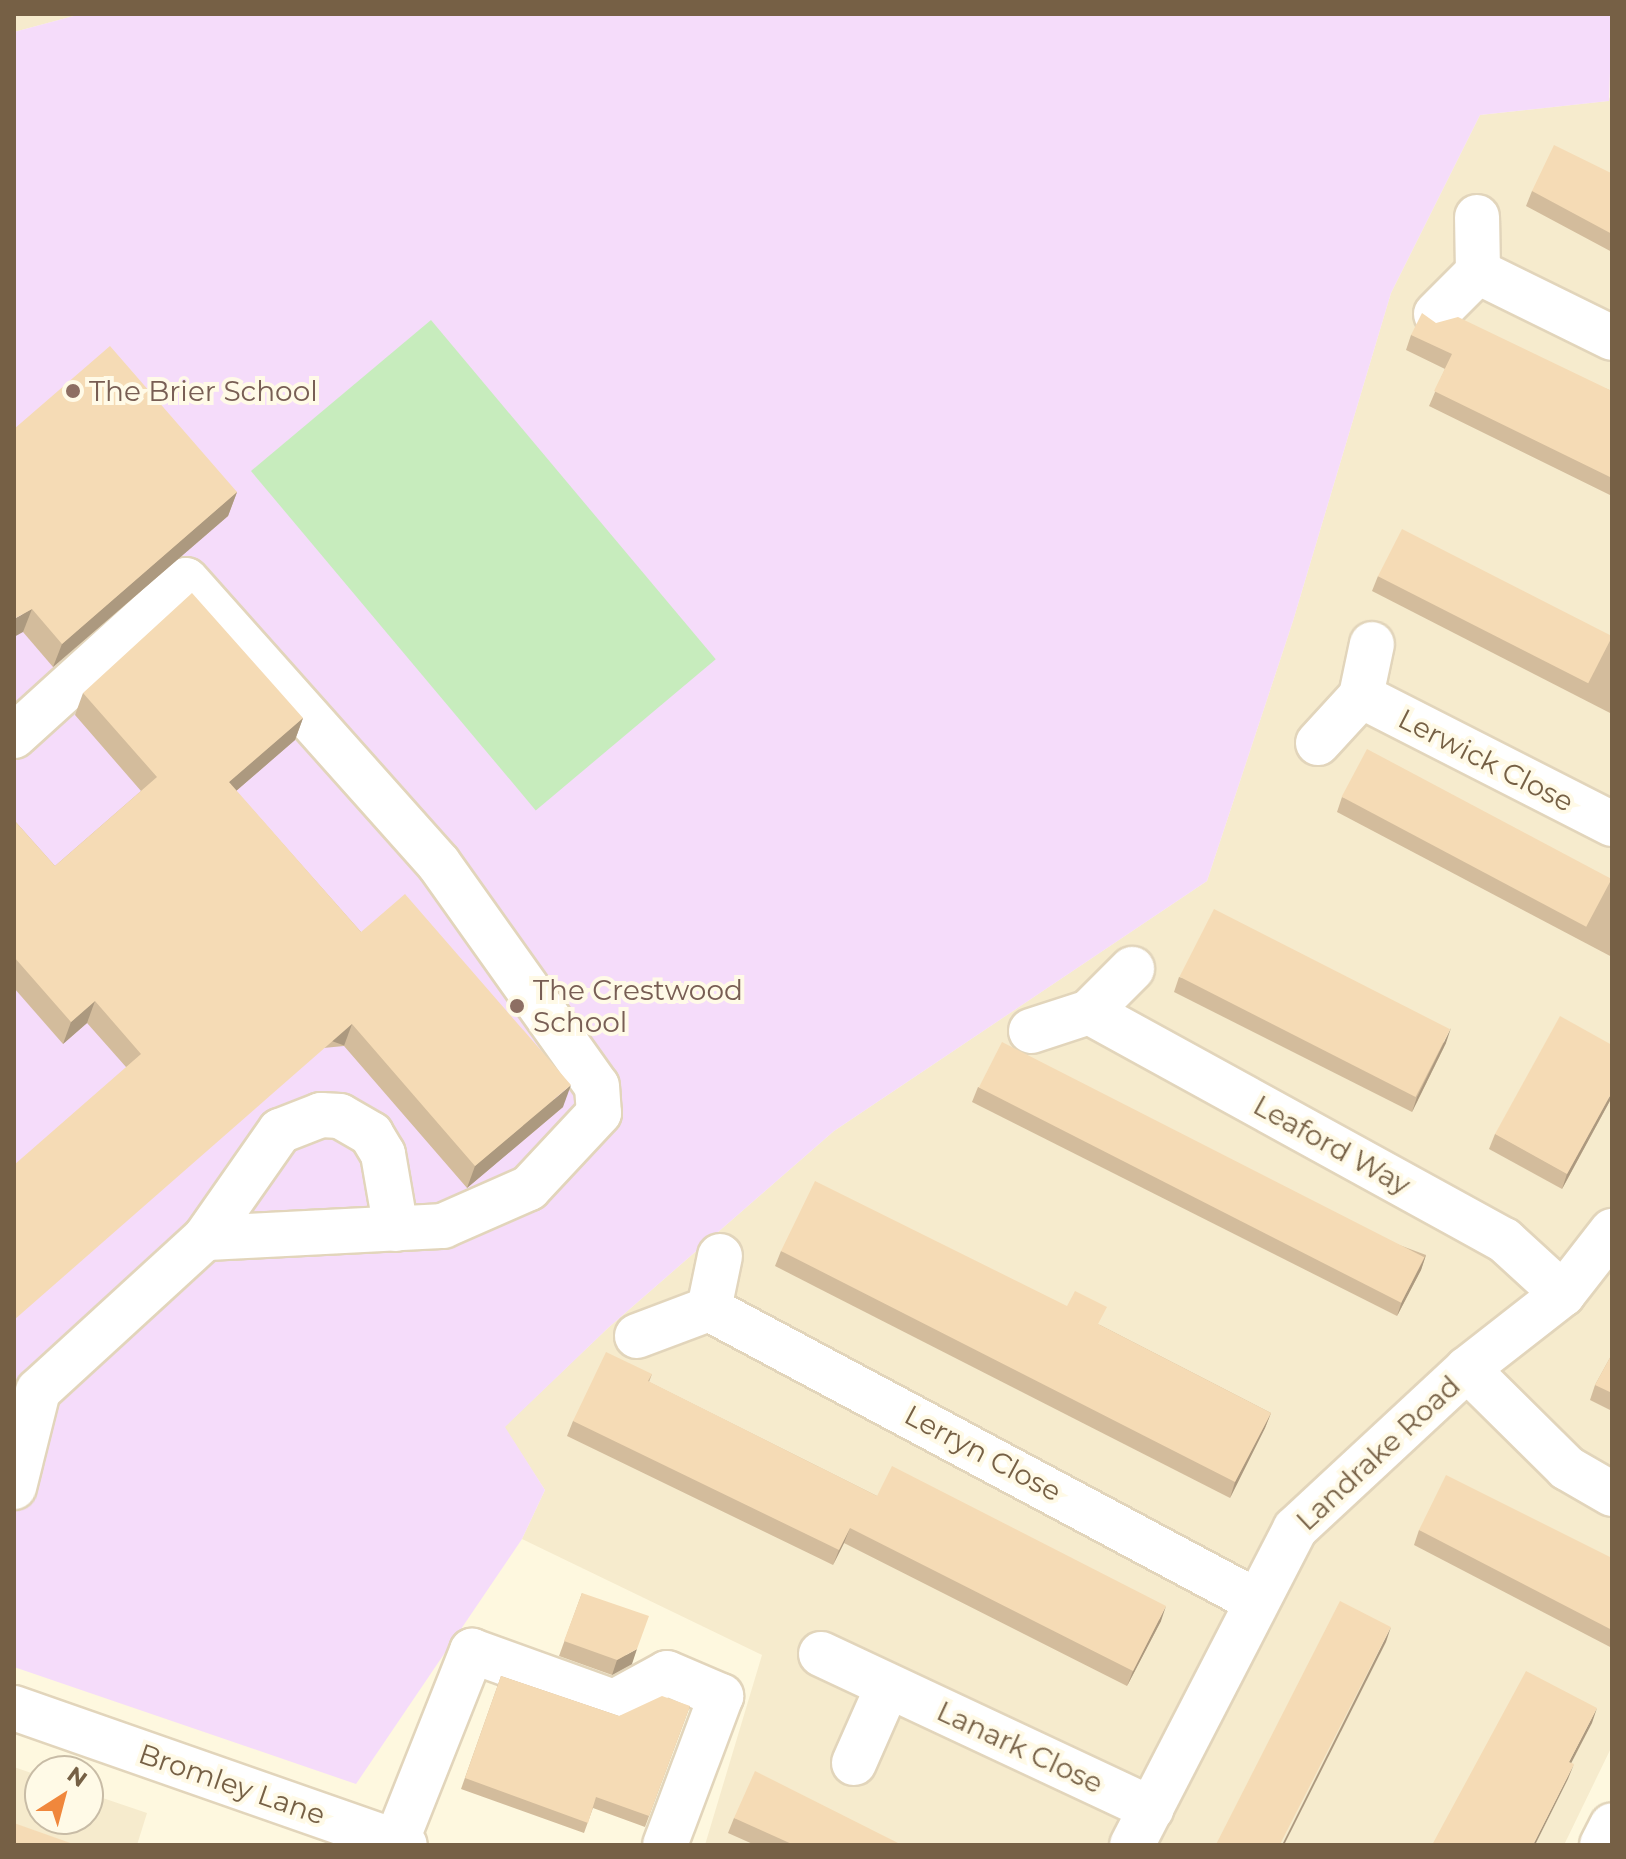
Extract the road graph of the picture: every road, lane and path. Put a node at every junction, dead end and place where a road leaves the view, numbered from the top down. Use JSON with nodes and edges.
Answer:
{"nodes":[{"id":1,"x":1477,"y":217,"type":"dead end"},
{"id":2,"x":1478,"y":272,"type":"junction"},
{"id":3,"x":1436,"y":314,"type":"dead end"},
{"id":4,"x":1612,"y":338,"type":"edge"},
{"id":5,"x":1372,"y":644,"type":"dead end"},
{"id":6,"x":1361,"y":696,"type":"junction"},
{"id":7,"x":14,"y":736,"type":"edge"},
{"id":8,"x":1318,"y":743,"type":"dead end"},
{"id":9,"x":1612,"y":824,"type":"edge"},
{"id":10,"x":1132,"y":969,"type":"dead end"},
{"id":11,"x":1089,"y":1012,"type":"junction"},
{"id":12,"x":1031,"y":1031,"type":"dead end"},
{"id":13,"x":396,"y":1229,"type":"junction"},
{"id":14,"x":1612,"y":1231,"type":"edge"},
{"id":15,"x":205,"y":1238,"type":"junction"},
{"id":16,"x":720,"y":1256,"type":"dead end"},
{"id":17,"x":1563,"y":1294,"type":"junction"},
{"id":18,"x":709,"y":1309,"type":"junction"},
{"id":19,"x":637,"y":1336,"type":"dead end"},
{"id":20,"x":1467,"y":1369,"type":"junction"},
{"id":21,"x":26,"y":1387,"type":"edge"},
{"id":22,"x":14,"y":1487,"type":"edge"},
{"id":23,"x":1612,"y":1494,"type":"edge"},
{"id":24,"x":1256,"y":1601,"type":"junction"},
{"id":25,"x":821,"y":1654,"type":"dead end"},
{"id":26,"x":888,"y":1686,"type":"junction"},
{"id":27,"x":14,"y":1708,"type":"edge"},
{"id":28,"x":854,"y":1763,"type":"dead end"},
{"id":29,"x":1612,"y":1825,"type":"edge"},
{"id":30,"x":1142,"y":1827,"type":"edge"},
{"id":31,"x":318,"y":1830,"type":"edge"},
{"id":32,"x":401,"y":1843,"type":"edge"},
{"id":33,"x":665,"y":1845,"type":"edge"},
{"id":34,"x":1602,"y":1845,"type":"edge"}],
"edges":[{"from":1,"to":2,"type":"street"},
{"from":2,"to":3,"type":"street"},
{"from":2,"to":4,"type":"street"},
{"from":5,"to":6,"type":"street"},
{"from":6,"to":8,"type":"street"},
{"from":6,"to":9,"type":"street","name":"Lerwick Close"},
{"from":7,"to":13,"type":"street"},
{"from":10,"to":11,"type":"street"},
{"from":11,"to":12,"type":"street"},
{"from":11,"to":17,"type":"street","name":"Leaford Way"},
{"from":13,"to":15,"type":"street"},
{"from":13,"to":15,"type":"street"},
{"from":14,"to":17,"type":"street","name":"Landrake Road"},
{"from":15,"to":21,"type":"street"},
{"from":16,"to":18,"type":"street"},
{"from":17,"to":20,"type":"street","name":"Landrake Road"},
{"from":18,"to":19,"type":"street"},
{"from":18,"to":24,"type":"street","name":"Lerryn Close"},
{"from":20,"to":23,"type":"street"},
{"from":20,"to":24,"type":"street","name":"Landrake Road"},
{"from":21,"to":22,"type":"street"},
{"from":24,"to":30,"type":"street","name":"Landrake Road"},
{"from":25,"to":26,"type":"street","name":"Lanark Close"},
{"from":26,"to":28,"type":"street"},
{"from":26,"to":30,"type":"street","name":"Lanark Close"},
{"from":27,"to":31,"type":"street","name":"Bromley Lane"},
{"from":29,"to":34,"type":"street"},
{"from":31,"to":32,"type":"street","name":"Bromley Lane"},
{"from":32,"to":33,"type":"street"}]}
